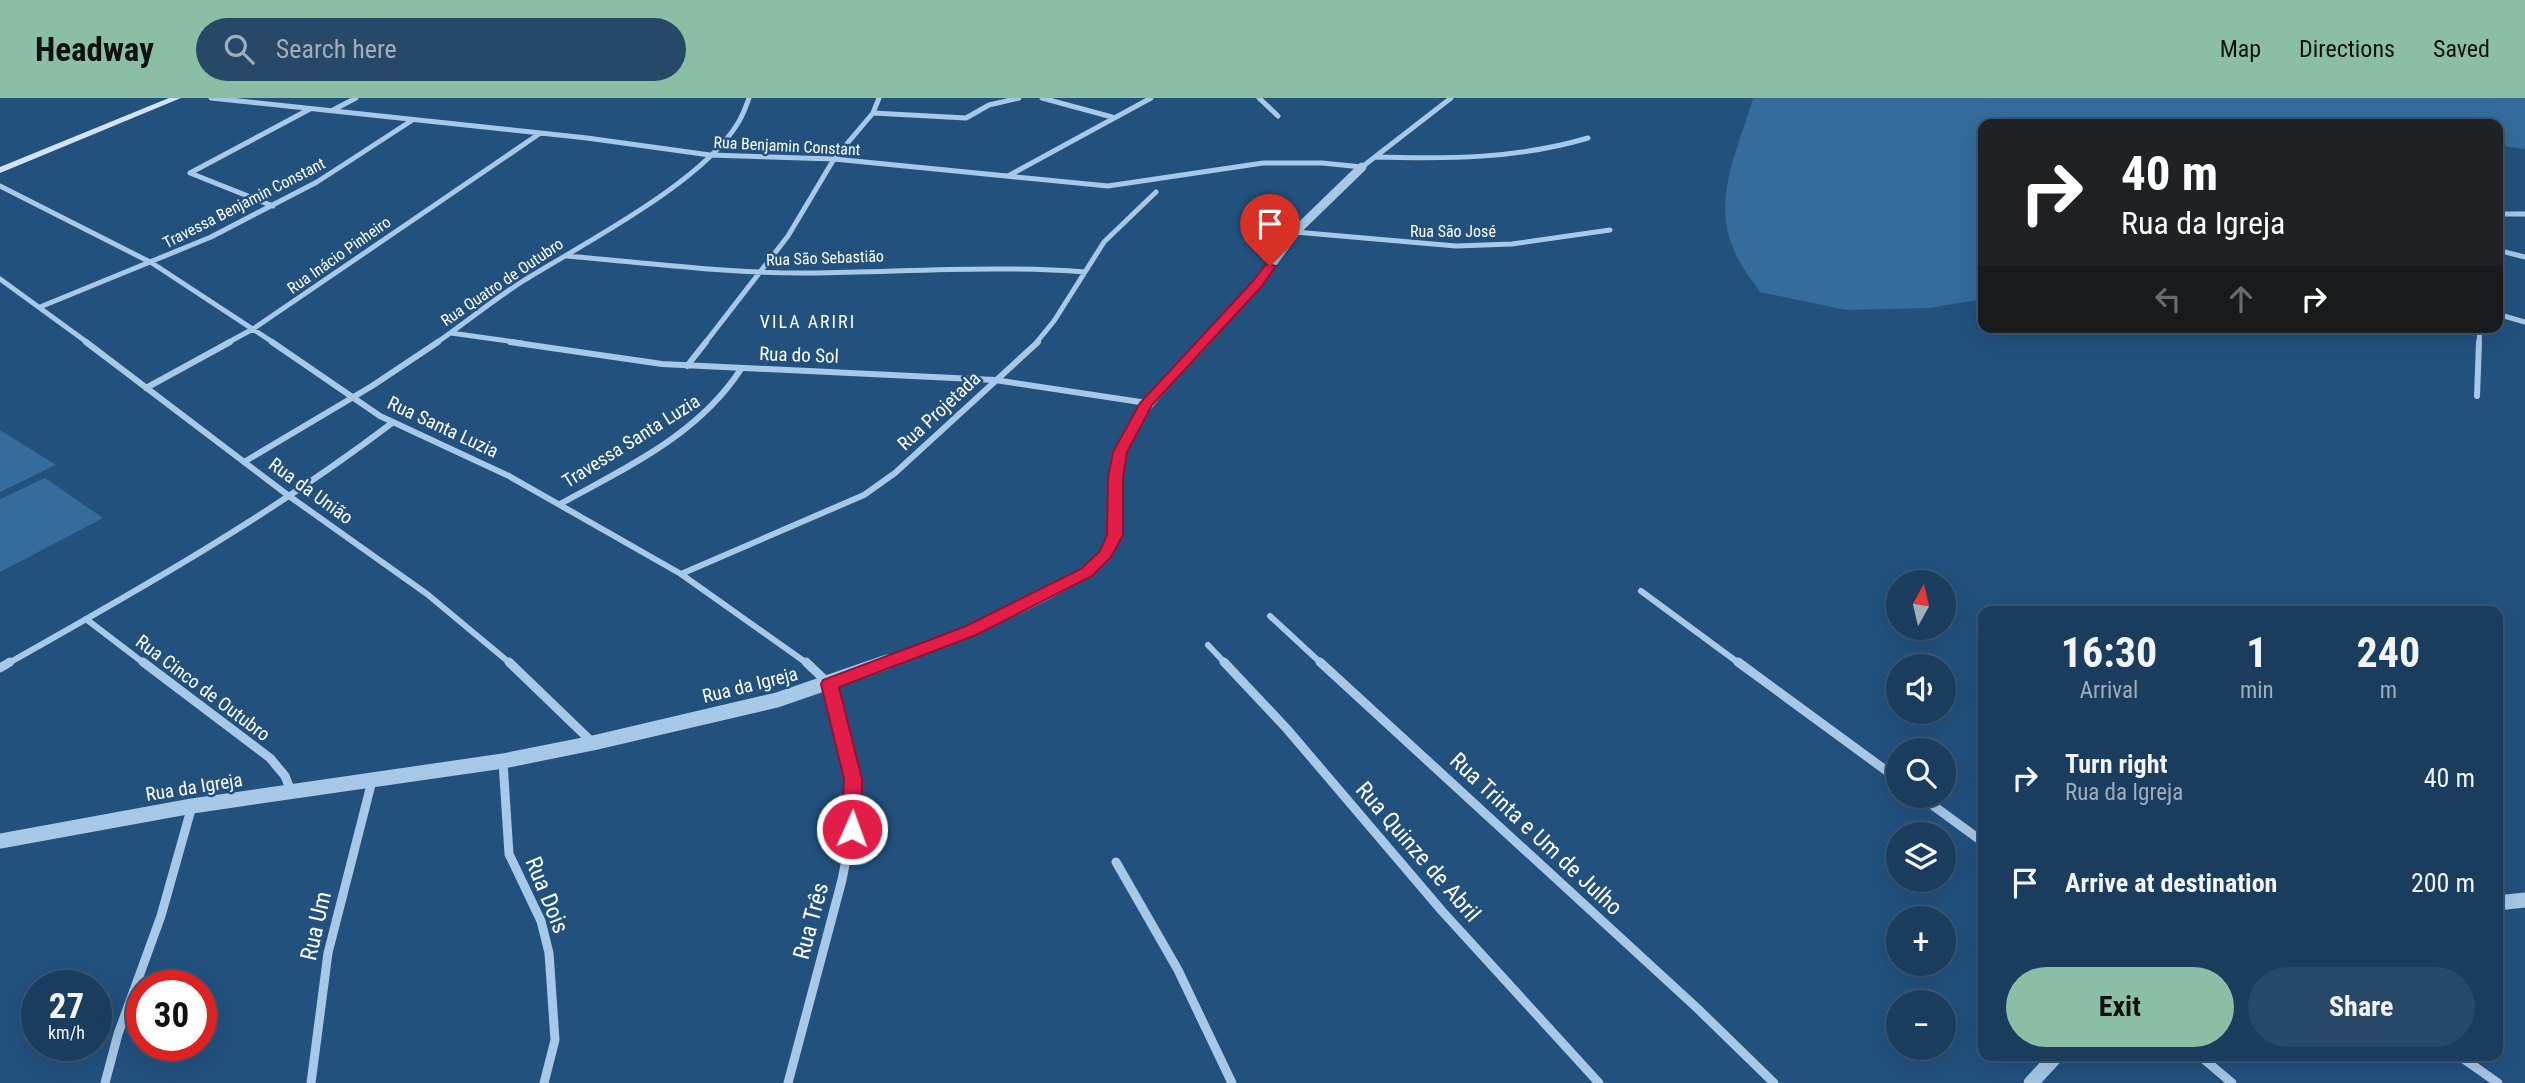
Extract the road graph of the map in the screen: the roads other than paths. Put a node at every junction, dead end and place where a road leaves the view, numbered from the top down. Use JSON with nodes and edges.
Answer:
{"nodes":[{"id":1,"x":177,"y":98,"type":"edge"},
{"id":2,"x":211,"y":98,"type":"edge"},
{"id":3,"x":356,"y":98,"type":"edge"},
{"id":4,"x":749,"y":98,"type":"edge"},
{"id":5,"x":879,"y":98,"type":"edge"},
{"id":6,"x":1019,"y":98,"type":"edge"},
{"id":7,"x":1042,"y":98,"type":"edge"},
{"id":8,"x":1151,"y":98,"type":"edge"},
{"id":9,"x":1259,"y":98,"type":"edge"},
{"id":10,"x":1451,"y":98,"type":"edge"},
{"id":11,"x":310,"y":108,"type":"junction"},
{"id":12,"x":332,"y":110,"type":"junction"},
{"id":13,"x":873,"y":113,"type":"junction"},
{"id":14,"x":1278,"y":116,"type":"dead end"},
{"id":15,"x":1113,"y":117,"type":"junction"},
{"id":16,"x":411,"y":121,"type":"junction"},
{"id":17,"x":540,"y":133,"type":"junction"},
{"id":18,"x":1588,"y":138,"type":"dead end"},
{"id":19,"x":710,"y":155,"type":"junction"},
{"id":20,"x":1374,"y":157,"type":"junction"},
{"id":21,"x":834,"y":159,"type":"junction"},
{"id":22,"x":1362,"y":167,"type":"junction"},
{"id":23,"x":0,"y":170,"type":"edge"},
{"id":24,"x":1008,"y":176,"type":"junction"},
{"id":25,"x":0,"y":186,"type":"edge"},
{"id":26,"x":1156,"y":192,"type":"dead end"},
{"id":27,"x":273,"y":206,"type":"junction"},
{"id":28,"x":2503,"y":214,"type":"edge"},
{"id":29,"x":2525,"y":215,"type":"edge"},
{"id":30,"x":1610,"y":230,"type":"dead end"},
{"id":31,"x":1295,"y":232,"type":"junction"},
{"id":32,"x":2503,"y":252,"type":"edge"},
{"id":33,"x":566,"y":256,"type":"junction"},
{"id":34,"x":2525,"y":257,"type":"edge"},
{"id":35,"x":152,"y":263,"type":"junction"},
{"id":36,"x":760,"y":272,"type":"junction"},
{"id":37,"x":1086,"y":272,"type":"junction"},
{"id":38,"x":0,"y":279,"type":"edge"},
{"id":39,"x":40,"y":307,"type":"junction"},
{"id":40,"x":2503,"y":316,"type":"edge"},
{"id":41,"x":2525,"y":322,"type":"edge"},
{"id":42,"x":253,"y":329,"type":"junction"},
{"id":43,"x":450,"y":333,"type":"junction"},
{"id":44,"x":2480,"y":333,"type":"edge"},
{"id":45,"x":687,"y":366,"type":"junction"},
{"id":46,"x":741,"y":369,"type":"junction"},
{"id":47,"x":995,"y":380,"type":"junction"},
{"id":48,"x":146,"y":388,"type":"junction"},
{"id":49,"x":2477,"y":396,"type":"dead end"},
{"id":50,"x":352,"y":397,"type":"junction"},
{"id":51,"x":1147,"y":403,"type":"junction"},
{"id":52,"x":392,"y":423,"type":"junction"},
{"id":53,"x":244,"y":462,"type":"junction"},
{"id":54,"x":291,"y":498,"type":"junction"},
{"id":55,"x":560,"y":504,"type":"junction"},
{"id":56,"x":681,"y":573,"type":"junction"},
{"id":57,"x":1641,"y":591,"type":"dead end"},
{"id":58,"x":1270,"y":616,"type":"dead end"},
{"id":59,"x":86,"y":620,"type":"junction"},
{"id":60,"x":1208,"y":645,"type":"dead end"},
{"id":61,"x":0,"y":668,"type":"edge"},
{"id":62,"x":830,"y":684,"type":"junction"},
{"id":63,"x":593,"y":743,"type":"junction"},
{"id":64,"x":503,"y":761,"type":"junction"},
{"id":65,"x":1886,"y":770,"type":"edge"},
{"id":66,"x":372,"y":781,"type":"junction"},
{"id":67,"x":291,"y":790,"type":"junction"},
{"id":68,"x":192,"y":806,"type":"junction"},
{"id":69,"x":1936,"y":808,"type":"edge"},
{"id":70,"x":1978,"y":838,"type":"edge"},
{"id":71,"x":0,"y":841,"type":"edge"},
{"id":72,"x":1116,"y":862,"type":"dead end"},
{"id":73,"x":2525,"y":900,"type":"edge"},
{"id":74,"x":2503,"y":902,"type":"edge"},
{"id":75,"x":2051,"y":1061,"type":"edge"},
{"id":76,"x":2206,"y":1061,"type":"edge"},
{"id":77,"x":2467,"y":1061,"type":"edge"},
{"id":78,"x":105,"y":1083,"type":"edge"},
{"id":79,"x":311,"y":1083,"type":"edge"},
{"id":80,"x":544,"y":1083,"type":"edge"},
{"id":81,"x":788,"y":1083,"type":"edge"},
{"id":82,"x":1231,"y":1083,"type":"edge"},
{"id":83,"x":1599,"y":1083,"type":"edge"},
{"id":84,"x":1774,"y":1083,"type":"edge"},
{"id":85,"x":2031,"y":1083,"type":"edge"},
{"id":86,"x":2232,"y":1083,"type":"edge"},
{"id":87,"x":2498,"y":1083,"type":"edge"}],
"edges":[{"from":1,"to":23,"type":"main road"},
{"from":2,"to":11,"type":"street","name":"Rua Benjamin Constant"},
{"from":3,"to":12,"type":"street"},
{"from":4,"to":19,"type":"street","name":"Rua Quatro de Outubro"},
{"from":5,"to":13,"type":"street"},
{"from":6,"to":13,"type":"street"},
{"from":7,"to":15,"type":"street"},
{"from":8,"to":15,"type":"street"},
{"from":9,"to":14,"type":"street"},
{"from":10,"to":20,"type":"street","name":"Rua da Igreja"},
{"from":11,"to":12,"type":"street","name":"Rua Benjamin Constant"},
{"from":11,"to":27,"type":"street"},
{"from":12,"to":16,"type":"street","name":"Rua Benjamin Constant"},
{"from":13,"to":21,"type":"street"},
{"from":15,"to":24,"type":"street"},
{"from":16,"to":17,"type":"street","name":"Rua Benjamin Constant"},
{"from":16,"to":27,"type":"street","name":"Travessa Benjamin Constant"},
{"from":17,"to":19,"type":"street","name":"Rua Benjamin Constant"},
{"from":17,"to":42,"type":"street","name":"Rua Inácio Pinheiro"},
{"from":18,"to":20,"type":"street"},
{"from":19,"to":21,"type":"street","name":"Rua Benjamin Constant"},
{"from":19,"to":33,"type":"street","name":"Rua Quatro de Outubro"},
{"from":20,"to":22,"type":"street","name":"Rua da Igreja"},
{"from":21,"to":24,"type":"street","name":"Rua Benjamin Constant"},
{"from":21,"to":36,"type":"street"},
{"from":22,"to":24,"type":"street","name":"Rua Benjamin Constant"},
{"from":22,"to":31,"type":"street","name":"Rua da Igreja"},
{"from":25,"to":35,"type":"street","name":"Rua Santa Luzia"},
{"from":26,"to":37,"type":"street","name":"Rua Projetada"},
{"from":27,"to":35,"type":"street","name":"Travessa Benjamin Constant"},
{"from":28,"to":29,"type":"street"},
{"from":30,"to":31,"type":"street","name":"Rua São José"},
{"from":31,"to":51,"type":"street","name":"Rua da Igreja"},
{"from":32,"to":34,"type":"street"},
{"from":33,"to":36,"type":"street","name":"Rua São Sebastião"},
{"from":33,"to":43,"type":"street","name":"Rua Quatro de Outubro"},
{"from":35,"to":39,"type":"street","name":"Travessa Benjamin Constant"},
{"from":35,"to":42,"type":"street","name":"Rua Santa Luzia"},
{"from":36,"to":37,"type":"street","name":"Rua São Sebastião"},
{"from":36,"to":45,"type":"street"},
{"from":37,"to":47,"type":"street","name":"Rua Projetada"},
{"from":38,"to":39,"type":"street","name":"Rua da União"},
{"from":39,"to":48,"type":"street","name":"Rua da União"},
{"from":40,"to":41,"type":"street"},
{"from":42,"to":48,"type":"street","name":"Rua Inácio Pinheiro"},
{"from":42,"to":50,"type":"street","name":"Rua Santa Luzia"},
{"from":43,"to":45,"type":"street","name":"Rua do Sol"},
{"from":43,"to":50,"type":"street","name":"Rua Quatro de Outubro"},
{"from":44,"to":49,"type":"street"},
{"from":45,"to":46,"type":"street","name":"Rua do Sol"},
{"from":46,"to":47,"type":"street","name":"Rua do Sol"},
{"from":46,"to":55,"type":"street","name":"Travessa Santa Luzia"},
{"from":47,"to":51,"type":"street","name":"Rua do Sol"},
{"from":47,"to":56,"type":"street","name":"Rua Projetada"},
{"from":48,"to":53,"type":"street","name":"Rua da União"},
{"from":50,"to":52,"type":"street","name":"Rua Santa Luzia"},
{"from":50,"to":53,"type":"street","name":"Rua Quatro de Outubro"},
{"from":51,"to":62,"type":"street","name":"Rua da Igreja"},
{"from":52,"to":54,"type":"street"},
{"from":52,"to":55,"type":"street","name":"Rua Santa Luzia"},
{"from":53,"to":54,"type":"street","name":"Rua da União"},
{"from":54,"to":59,"type":"street"},
{"from":54,"to":63,"type":"street","name":"Rua da União"},
{"from":55,"to":56,"type":"street","name":"Rua Santa Luzia"},
{"from":56,"to":62,"type":"street","name":"Rua Santa Luzia"},
{"from":57,"to":65,"type":"street"},
{"from":58,"to":84,"type":"street","name":"Rua Trinta e Um de Julho"},
{"from":59,"to":61,"type":"street"},
{"from":59,"to":67,"type":"street","name":"Rua Cinco de Outubro"},
{"from":60,"to":83,"type":"street","name":"Rua Quinze de Abril"},
{"from":62,"to":63,"type":"street","name":"Rua da Igreja"},
{"from":62,"to":81,"type":"street","name":"Rua Três"},
{"from":63,"to":64,"type":"street","name":"Rua da Igreja"},
{"from":64,"to":66,"type":"street","name":"Rua da Igreja"},
{"from":64,"to":80,"type":"street","name":"Rua Dois"},
{"from":66,"to":67,"type":"street","name":"Rua da Igreja"},
{"from":66,"to":79,"type":"street","name":"Rua Um"},
{"from":67,"to":68,"type":"street","name":"Rua da Igreja"},
{"from":68,"to":71,"type":"street","name":"Rua da Igreja"},
{"from":68,"to":78,"type":"street"},
{"from":69,"to":70,"type":"street"},
{"from":72,"to":82,"type":"street"},
{"from":73,"to":74,"type":"street"},
{"from":75,"to":85,"type":"street"},
{"from":76,"to":86,"type":"street"},
{"from":77,"to":87,"type":"street"}]}
